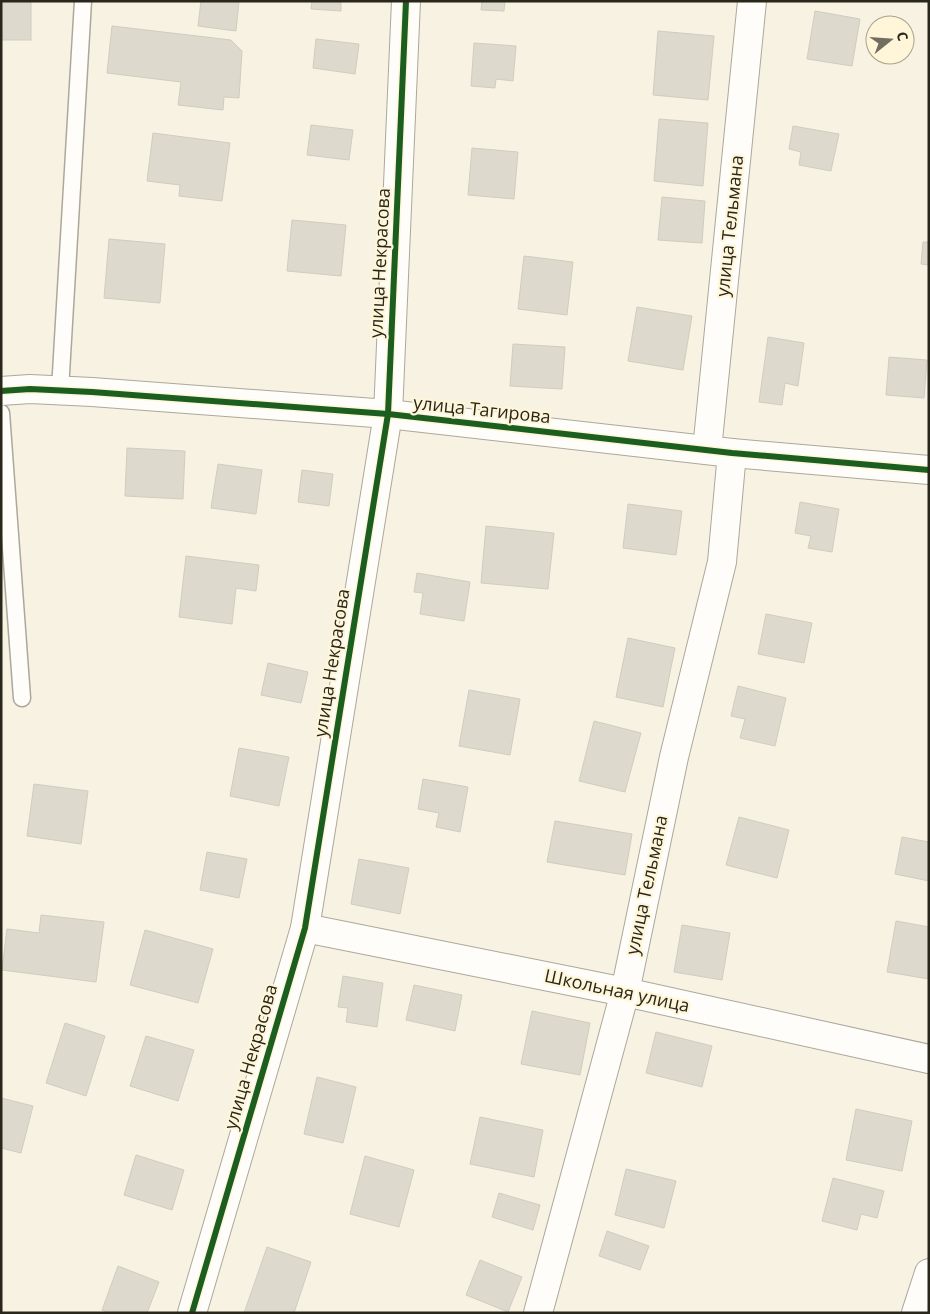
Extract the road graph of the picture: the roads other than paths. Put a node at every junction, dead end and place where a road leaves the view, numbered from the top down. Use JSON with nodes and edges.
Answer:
{"nodes":[{"id":1,"x":84,"y":1,"type":"edge"},
{"id":2,"x":406,"y":1,"type":"edge"},
{"id":3,"x":752,"y":1,"type":"edge"},
{"id":4,"x":60,"y":390,"type":"junction"},
{"id":5,"x":1,"y":391,"type":"edge"},
{"id":6,"x":1,"y":413,"type":"edge"},
{"id":7,"x":388,"y":414,"type":"junction"},
{"id":8,"x":719,"y":451,"type":"junction"},
{"id":9,"x":929,"y":470,"type":"edge"},
{"id":10,"x":22,"y":698,"type":"dead end"},
{"id":11,"x":304,"y":928,"type":"junction"},
{"id":12,"x":625,"y":992,"type":"junction"},
{"id":13,"x":929,"y":1059,"type":"edge"},
{"id":14,"x":929,"y":1275,"type":"edge"},
{"id":15,"x":192,"y":1313,"type":"edge"},
{"id":16,"x":538,"y":1313,"type":"edge"},
{"id":17,"x":916,"y":1313,"type":"edge"}],
"edges":[{"from":1,"to":4,"type":"lane"},
{"from":2,"to":7,"type":"street","name":"улица Некрасова"},
{"from":3,"to":8,"type":"street","name":"улица Тельмана"},
{"from":4,"to":5,"type":"street","name":"улица Тагирова"},
{"from":4,"to":7,"type":"street","name":"улица Тагирова"},
{"from":6,"to":10,"type":"lane"},
{"from":7,"to":8,"type":"street","name":"улица Тагирова"},
{"from":7,"to":11,"type":"street","name":"улица Некрасова"},
{"from":8,"to":9,"type":"street","name":"улица Тагирова"},
{"from":8,"to":12,"type":"street","name":"улица Тельмана"},
{"from":11,"to":12,"type":"street","name":"Школьная улица"},
{"from":11,"to":15,"type":"street","name":"улица Некрасова"},
{"from":12,"to":13,"type":"street","name":"Школьная улица"},
{"from":12,"to":16,"type":"street","name":"улица Тельмана"},
{"from":14,"to":17,"type":"street"}]}
